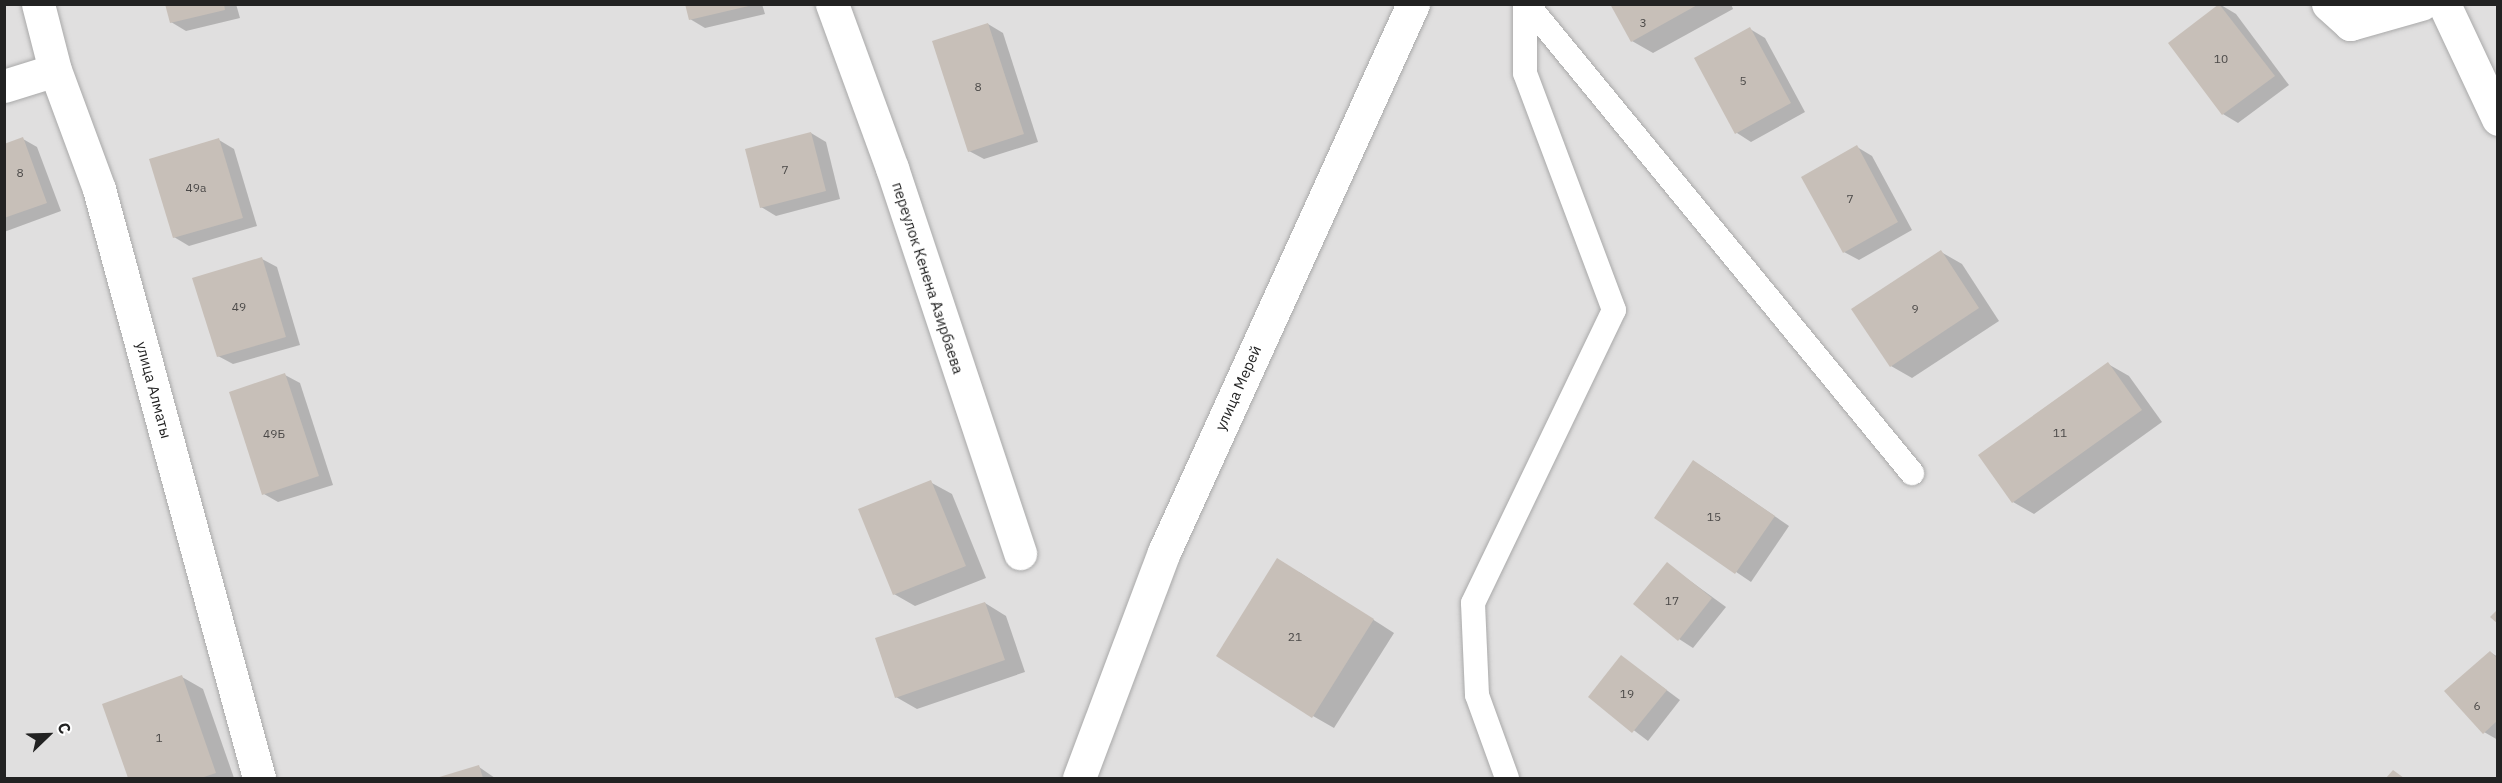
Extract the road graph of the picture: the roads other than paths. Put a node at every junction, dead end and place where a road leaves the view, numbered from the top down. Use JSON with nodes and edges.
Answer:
{"nodes":[{"id":1,"x":38,"y":4,"type":"edge"},
{"id":2,"x":832,"y":4,"type":"edge"},
{"id":3,"x":1413,"y":4,"type":"edge"},
{"id":4,"x":1526,"y":4,"type":"edge"},
{"id":5,"x":2328,"y":4,"type":"edge"},
{"id":6,"x":2421,"y":4,"type":"edge"},
{"id":7,"x":2444,"y":4,"type":"edge"},
{"id":8,"x":55,"y":70,"type":"junction"},
{"id":9,"x":4,"y":86,"type":"edge"},
{"id":10,"x":2498,"y":119,"type":"edge"},
{"id":11,"x":1912,"y":473,"type":"dead end"},
{"id":12,"x":1020,"y":553,"type":"dead end"},
{"id":13,"x":259,"y":778,"type":"edge"},
{"id":14,"x":1079,"y":778,"type":"edge"},
{"id":15,"x":1507,"y":778,"type":"edge"}],
"edges":[{"from":1,"to":8,"type":"street","name":"улица Алматы"},
{"from":2,"to":12,"type":"street","name":"переулок Кенена Азирбаева"},
{"from":3,"to":14,"type":"street","name":"улица Мерей"},
{"from":4,"to":11,"type":"lane"},
{"from":4,"to":15,"type":"lane"},
{"from":5,"to":6,"type":"street"},
{"from":7,"to":10,"type":"street"},
{"from":8,"to":9,"type":"street"},
{"from":8,"to":13,"type":"street","name":"улица Алматы"}]}
